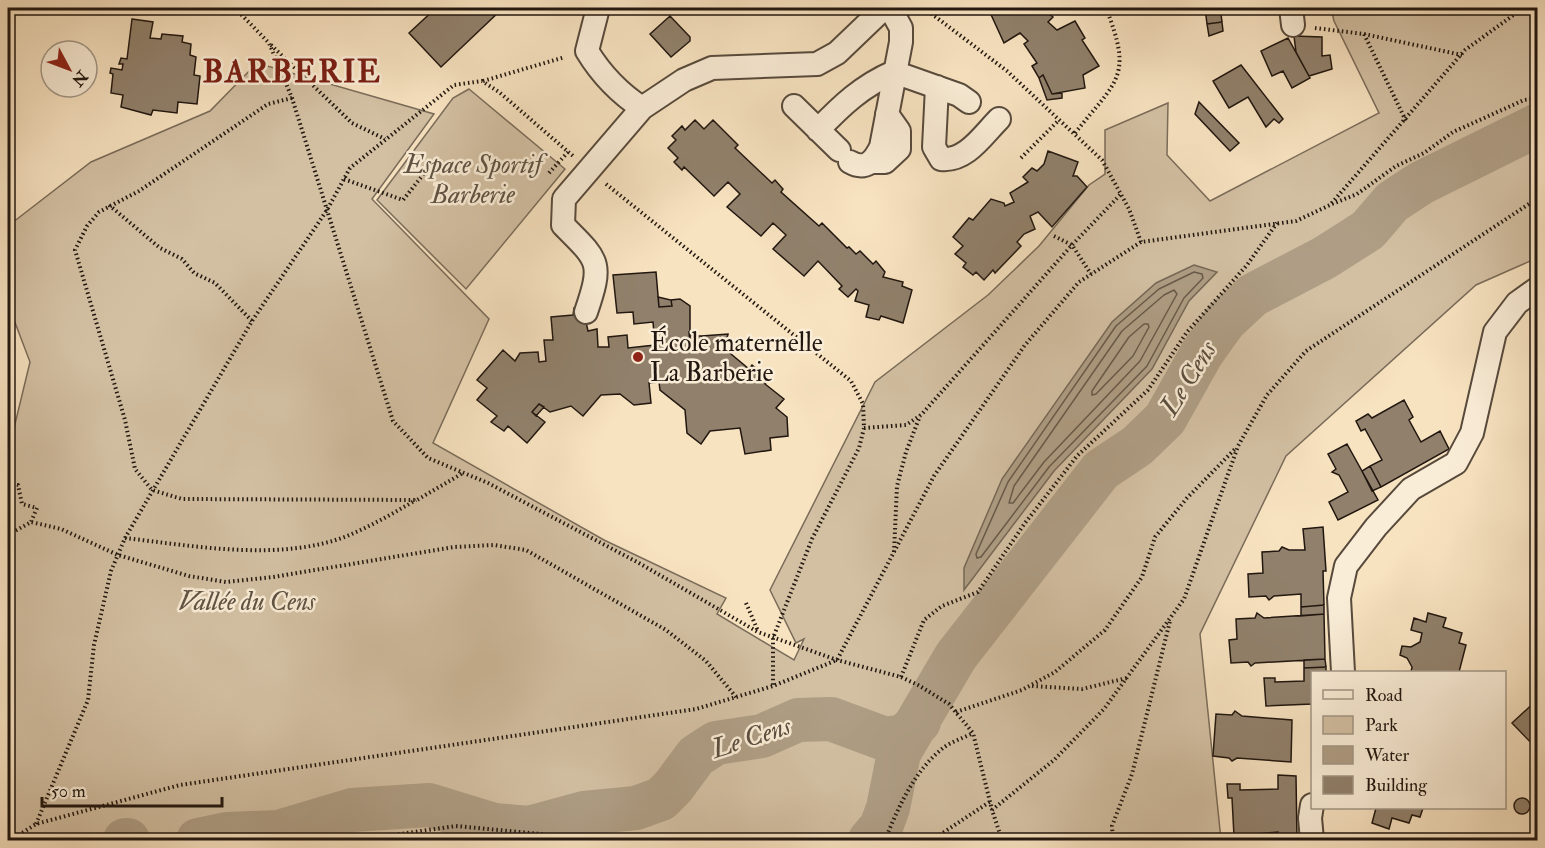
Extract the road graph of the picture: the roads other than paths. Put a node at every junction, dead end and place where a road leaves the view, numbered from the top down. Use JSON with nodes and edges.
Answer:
{"nodes":[{"id":1,"x":598,"y":8,"type":"edge"},
{"id":2,"x":884,"y":8,"type":"edge"},
{"id":3,"x":890,"y":8,"type":"edge"},
{"id":4,"x":894,"y":72,"type":"junction"},
{"id":5,"x":937,"y":87,"type":"junction"},
{"id":6,"x":969,"y":102,"type":"dead end"},
{"id":7,"x":794,"y":106,"type":"dead end"},
{"id":8,"x":642,"y":108,"type":"junction"},
{"id":9,"x":999,"y":119,"type":"dead end"},
{"id":10,"x":818,"y":130,"type":"junction"},
{"id":11,"x":1538,"y":288,"type":"edge"},
{"id":12,"x":586,"y":312,"type":"dead end"},
{"id":13,"x":1343,"y":671,"type":"edge"},
{"id":14,"x":1311,"y":809,"type":"edge"},
{"id":15,"x":1312,"y":840,"type":"edge"}],
"edges":[{"from":1,"to":8,"type":"street"},
{"from":2,"to":8,"type":"street"},
{"from":3,"to":4,"type":"street"},
{"from":4,"to":5,"type":"street"},
{"from":4,"to":10,"type":"street"},
{"from":4,"to":10,"type":"street"},
{"from":5,"to":6,"type":"street"},
{"from":5,"to":9,"type":"street"},
{"from":7,"to":10,"type":"street"},
{"from":8,"to":12,"type":"street"},
{"from":11,"to":13,"type":"street"},
{"from":14,"to":15,"type":"street"}]}
